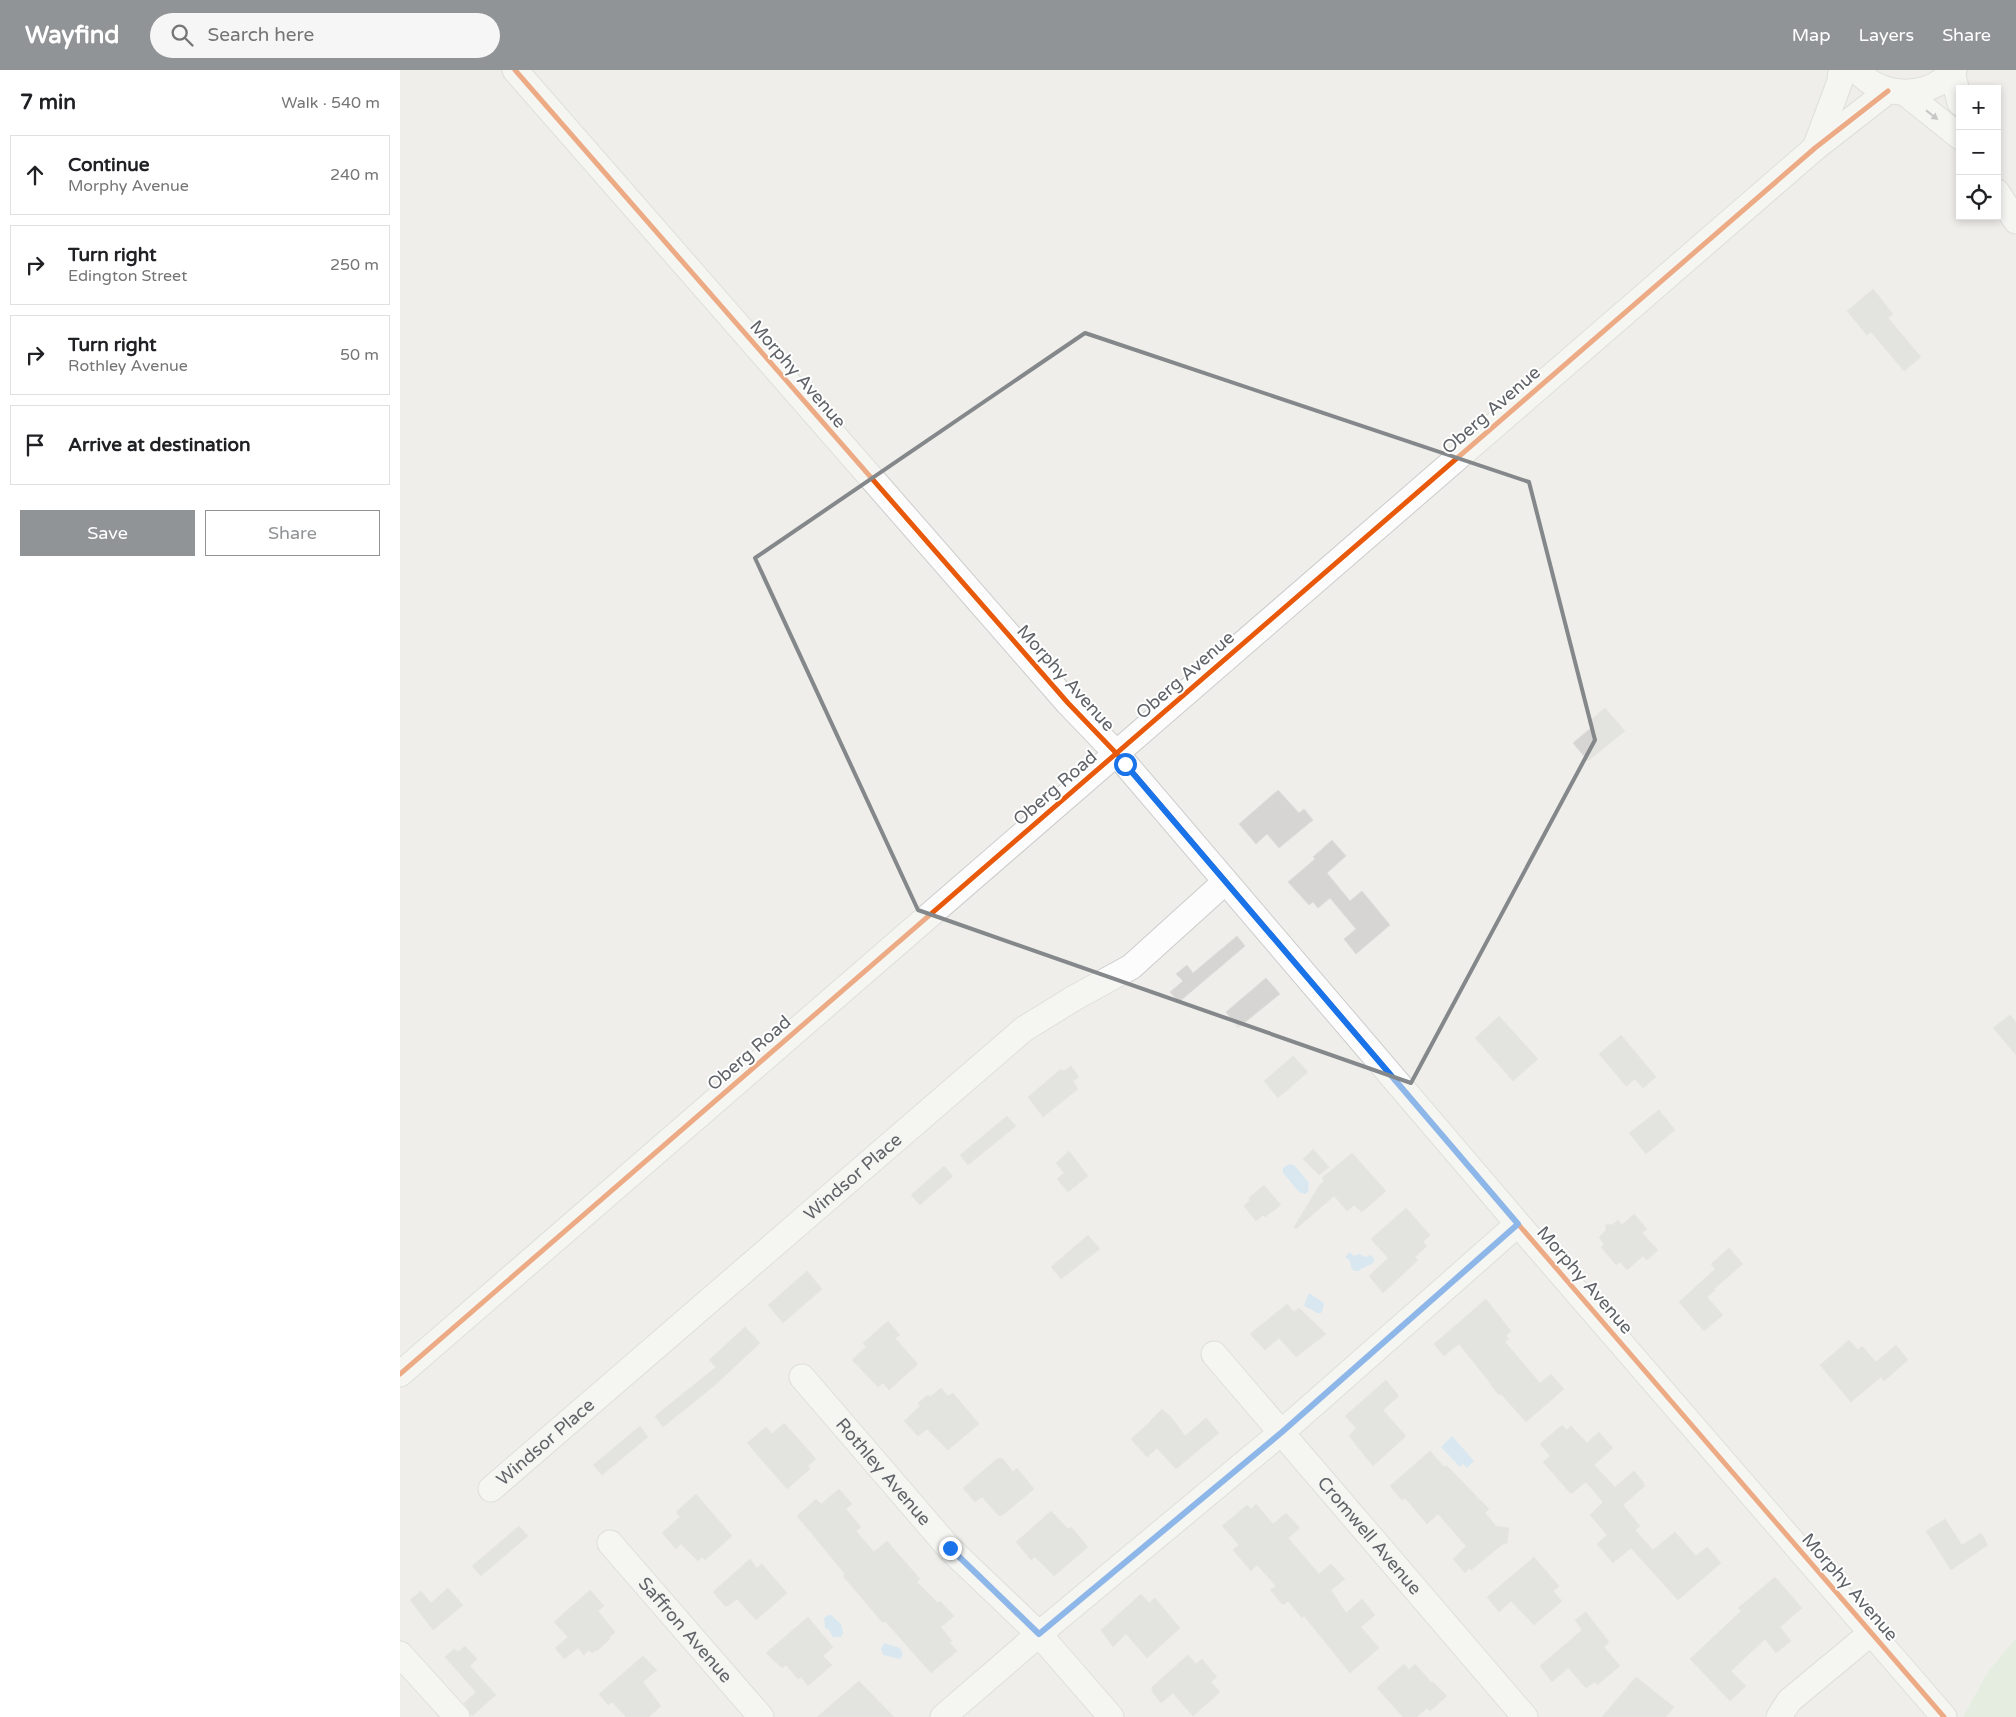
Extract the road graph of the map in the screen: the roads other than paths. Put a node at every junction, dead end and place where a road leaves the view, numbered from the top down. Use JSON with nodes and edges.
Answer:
{"nodes":[{"id":1,"x":515,"y":70,"type":"edge"},
{"id":2,"x":1841,"y":70,"type":"edge"},
{"id":3,"x":1856,"y":70,"type":"edge"},
{"id":4,"x":1953,"y":71,"type":"edge"},
{"id":5,"x":1956,"y":85,"type":"edge"},
{"id":6,"x":1896,"y":92,"type":"junction"},
{"id":7,"x":1956,"y":134,"type":"edge"},
{"id":8,"x":1815,"y":148,"type":"junction"},
{"id":9,"x":2001,"y":198,"type":"edge"},
{"id":10,"x":2016,"y":221,"type":"edge"},
{"id":11,"x":1116,"y":754,"type":"junction"},
{"id":12,"x":1225,"y":882,"type":"junction"},
{"id":13,"x":1518,"y":1224,"type":"junction"},
{"id":14,"x":1214,"y":1354,"type":"dead end"},
{"id":15,"x":400,"y":1374,"type":"edge"},
{"id":16,"x":802,"y":1377,"type":"dead end"},
{"id":17,"x":1282,"y":1432,"type":"junction"},
{"id":18,"x":491,"y":1489,"type":"dead end"},
{"id":19,"x":610,"y":1543,"type":"dead end"},
{"id":20,"x":1871,"y":1633,"type":"junction"},
{"id":21,"x":1039,"y":1634,"type":"junction"},
{"id":22,"x":400,"y":1654,"type":"edge"},
{"id":23,"x":457,"y":1717,"type":"edge"},
{"id":24,"x":761,"y":1717,"type":"edge"},
{"id":25,"x":943,"y":1717,"type":"edge"},
{"id":26,"x":1111,"y":1717,"type":"edge"},
{"id":27,"x":1525,"y":1717,"type":"edge"},
{"id":28,"x":1779,"y":1717,"type":"edge"},
{"id":29,"x":1944,"y":1717,"type":"edge"}],
"edges":[{"from":1,"to":11,"type":"street","name":"Morphy Avenue"},
{"from":2,"to":8,"type":"street","name":"Oberg Avenue"},
{"from":3,"to":6,"type":"street"},
{"from":4,"to":5,"type":"street"},
{"from":4,"to":6,"type":"street"},
{"from":6,"to":7,"type":"street","one_way":true},
{"from":6,"to":8,"type":"street","name":"Oberg Avenue"},
{"from":8,"to":11,"type":"street","name":"Oberg Avenue"},
{"from":9,"to":10,"type":"street"},
{"from":11,"to":12,"type":"street","name":"Morphy Avenue"},
{"from":11,"to":15,"type":"street","name":"Oberg Road"},
{"from":12,"to":13,"type":"street","name":"Morphy Avenue"},
{"from":12,"to":18,"type":"street","name":"Windsor Place"},
{"from":13,"to":17,"type":"street"},
{"from":13,"to":20,"type":"street","name":"Morphy Avenue"},
{"from":14,"to":17,"type":"street","name":"Cromwell Avenue"},
{"from":16,"to":21,"type":"street","name":"Rothley Avenue"},
{"from":17,"to":21,"type":"street"},
{"from":17,"to":27,"type":"street","name":"Cromwell Avenue"},
{"from":19,"to":24,"type":"street","name":"Saffron Avenue"},
{"from":20,"to":28,"type":"street"},
{"from":20,"to":29,"type":"street","name":"Morphy Avenue"},
{"from":21,"to":25,"type":"street"},
{"from":21,"to":26,"type":"street","name":"Rothley Avenue"},
{"from":22,"to":23,"type":"street"}]}
